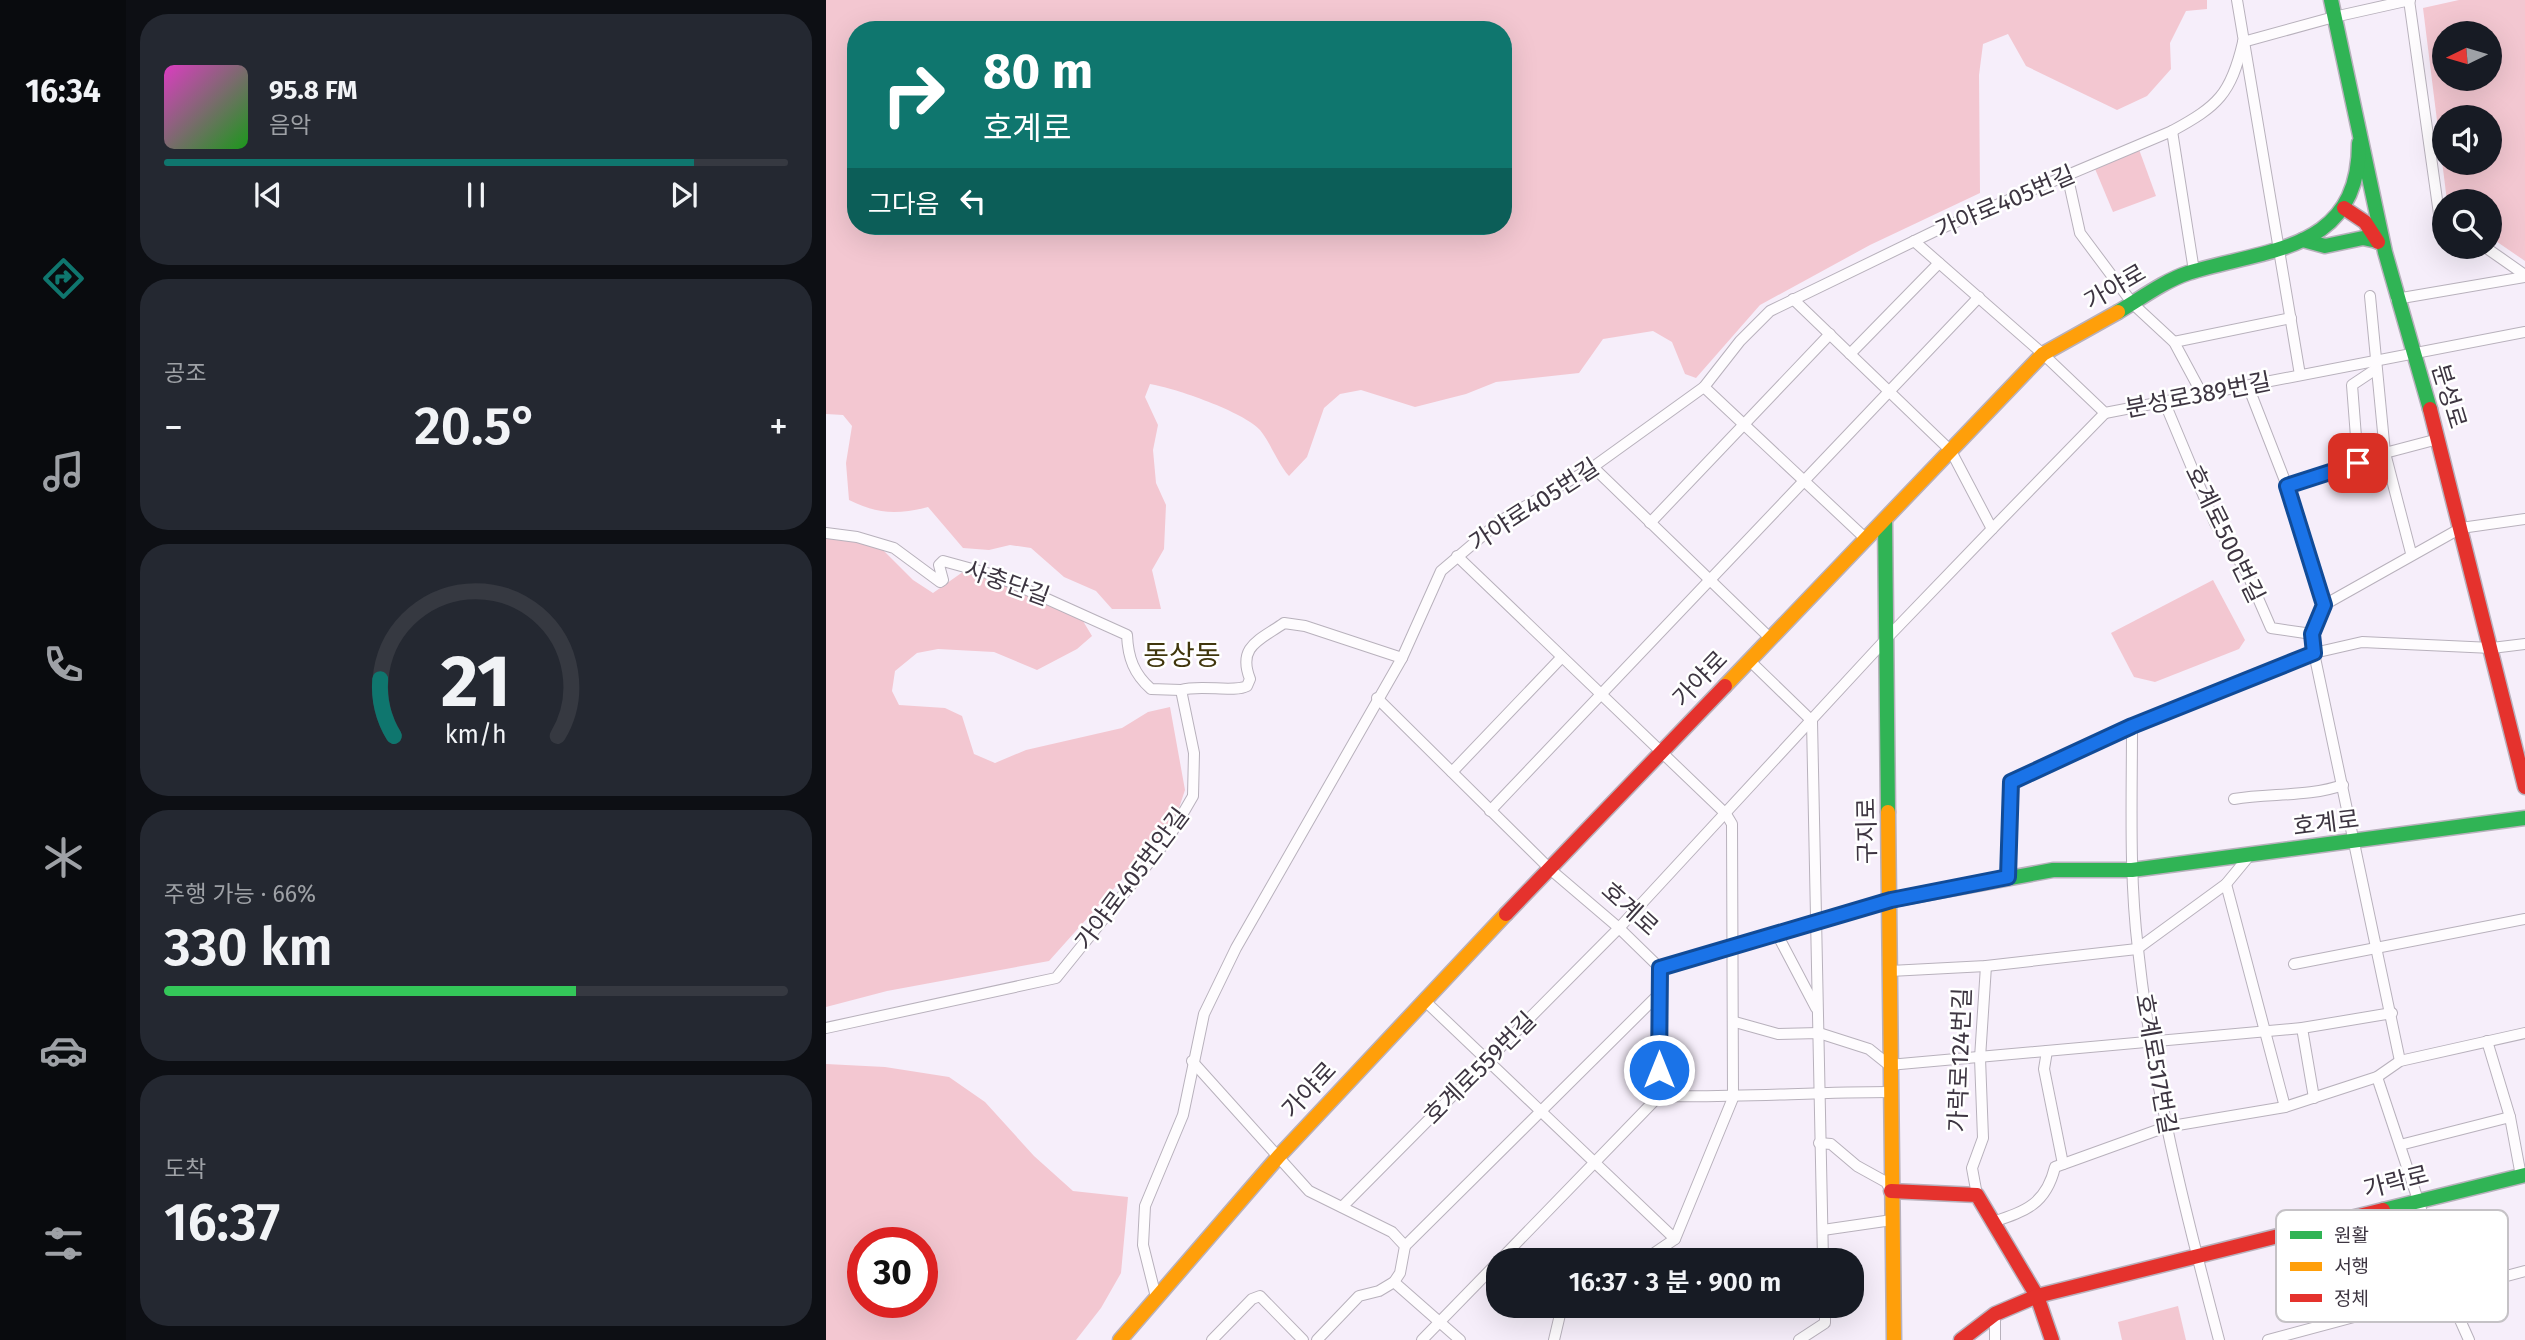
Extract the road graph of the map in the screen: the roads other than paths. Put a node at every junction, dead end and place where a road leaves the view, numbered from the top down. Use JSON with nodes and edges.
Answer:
{"nodes":[{"id":1,"x":2237,"y":0,"type":"edge"},
{"id":2,"x":2331,"y":0,"type":"edge"},
{"id":3,"x":2410,"y":0,"type":"edge"},
{"id":4,"x":2334,"y":17,"type":"junction"},
{"id":5,"x":2244,"y":43,"type":"junction"},
{"id":6,"x":2172,"y":131,"type":"junction"},
{"id":7,"x":2359,"y":144,"type":"junction"},
{"id":8,"x":2067,"y":174,"type":"junction"},
{"id":9,"x":2436,"y":189,"type":"edge"},
{"id":10,"x":2344,"y":208,"type":"junction"},
{"id":11,"x":2303,"y":240,"type":"junction"},
{"id":12,"x":1914,"y":242,"type":"junction"},
{"id":13,"x":2381,"y":246,"type":"junction"},
{"id":14,"x":2277,"y":251,"type":"junction"},
{"id":15,"x":2502,"y":259,"type":"edge"},
{"id":16,"x":1939,"y":263,"type":"junction"},
{"id":17,"x":2194,"y":271,"type":"junction"},
{"id":18,"x":2525,"y":276,"type":"edge"},
{"id":19,"x":2370,"y":296,"type":"dead end"},
{"id":20,"x":1979,"y":298,"type":"junction"},
{"id":21,"x":1793,"y":299,"type":"junction"},
{"id":22,"x":2396,"y":299,"type":"junction"},
{"id":23,"x":2133,"y":304,"type":"junction"},
{"id":24,"x":2291,"y":318,"type":"junction"},
{"id":25,"x":2525,"y":332,"type":"edge"},
{"id":26,"x":1830,"y":334,"type":"junction"},
{"id":27,"x":2174,"y":342,"type":"junction"},
{"id":28,"x":2412,"y":353,"type":"junction"},
{"id":29,"x":1850,"y":354,"type":"junction"},
{"id":30,"x":2043,"y":354,"type":"junction"},
{"id":31,"x":2376,"y":365,"type":"junction"},
{"id":32,"x":2300,"y":374,"type":"junction"},
{"id":33,"x":2248,"y":386,"type":"junction"},
{"id":34,"x":1704,"y":387,"type":"junction"},
{"id":35,"x":1889,"y":391,"type":"junction"},
{"id":36,"x":2202,"y":394,"type":"junction"},
{"id":37,"x":2164,"y":401,"type":"junction"},
{"id":38,"x":2105,"y":413,"type":"junction"},
{"id":39,"x":1742,"y":425,"type":"junction"},
{"id":40,"x":2438,"y":439,"type":"junction"},
{"id":41,"x":1951,"y":451,"type":"junction"},
{"id":42,"x":2385,"y":453,"type":"junction"},
{"id":43,"x":1592,"y":467,"type":"junction"},
{"id":44,"x":1803,"y":481,"type":"junction"},
{"id":45,"x":2287,"y":486,"type":"junction"},
{"id":46,"x":2525,"y":519,"type":"edge"},
{"id":47,"x":1885,"y":520,"type":"junction"},
{"id":48,"x":1650,"y":523,"type":"junction"},
{"id":49,"x":2461,"y":528,"type":"junction"},
{"id":50,"x":1992,"y":529,"type":"junction"},
{"id":51,"x":826,"y":533,"type":"edge"},
{"id":52,"x":1866,"y":538,"type":"junction"},
{"id":53,"x":2411,"y":554,"type":"junction"},
{"id":54,"x":1457,"y":556,"type":"junction"},
{"id":55,"x":1710,"y":579,"type":"junction"},
{"id":56,"x":2324,"y":605,"type":"junction"},
{"id":57,"x":2312,"y":634,"type":"junction"},
{"id":58,"x":1887,"y":638,"type":"junction"},
{"id":59,"x":1771,"y":639,"type":"junction"},
{"id":60,"x":2525,"y":644,"type":"edge"},
{"id":61,"x":2491,"y":648,"type":"junction"},
{"id":62,"x":2314,"y":653,"type":"junction"},
{"id":63,"x":1402,"y":658,"type":"junction"},
{"id":64,"x":1561,"y":658,"type":"junction"},
{"id":65,"x":1750,"y":661,"type":"junction"},
{"id":66,"x":1181,"y":690,"type":"junction"},
{"id":67,"x":1601,"y":694,"type":"junction"},
{"id":68,"x":1377,"y":698,"type":"junction"},
{"id":69,"x":1812,"y":722,"type":"junction"},
{"id":70,"x":2132,"y":726,"type":"junction"},
{"id":71,"x":1660,"y":754,"type":"junction"},
{"id":72,"x":1452,"y":772,"type":"junction"},
{"id":73,"x":2343,"y":785,"type":"junction"},
{"id":74,"x":2525,"y":787,"type":"edge"},
{"id":75,"x":2234,"y":799,"type":"dead end"},
{"id":76,"x":1490,"y":811,"type":"junction"},
{"id":77,"x":1726,"y":814,"type":"junction"},
{"id":78,"x":2525,"y":818,"type":"edge"},
{"id":79,"x":2355,"y":842,"type":"junction"},
{"id":80,"x":2250,"y":855,"type":"junction"},
{"id":81,"x":1550,"y":870,"type":"junction"},
{"id":82,"x":2132,"y":870,"type":"junction"},
{"id":83,"x":2008,"y":877,"type":"junction"},
{"id":84,"x":2226,"y":884,"type":"junction"},
{"id":85,"x":1891,"y":900,"type":"junction"},
{"id":86,"x":2525,"y":919,"type":"edge"},
{"id":87,"x":1816,"y":922,"type":"junction"},
{"id":88,"x":1619,"y":928,"type":"junction"},
{"id":89,"x":1777,"y":934,"type":"junction"},
{"id":90,"x":1734,"y":945,"type":"junction"},
{"id":91,"x":2376,"y":946,"type":"junction"},
{"id":92,"x":2137,"y":949,"type":"junction"},
{"id":93,"x":2294,"y":964,"type":"dead end"},
{"id":94,"x":1986,"y":966,"type":"junction"},
{"id":95,"x":1660,"y":968,"type":"junction"},
{"id":96,"x":1890,"y":971,"type":"junction"},
{"id":97,"x":1660,"y":993,"type":"junction"},
{"id":98,"x":1424,"y":1000,"type":"junction"},
{"id":99,"x":1818,"y":1011,"type":"junction"},
{"id":100,"x":2392,"y":1013,"type":"junction"},
{"id":101,"x":1735,"y":1021,"type":"junction"},
{"id":102,"x":826,"y":1028,"type":"edge"},
{"id":103,"x":2302,"y":1028,"type":"junction"},
{"id":104,"x":2266,"y":1030,"type":"junction"},
{"id":105,"x":1819,"y":1033,"type":"junction"},
{"id":106,"x":2525,"y":1033,"type":"edge"},
{"id":107,"x":2151,"y":1041,"type":"junction"},
{"id":108,"x":2487,"y":1041,"type":"junction"},
{"id":109,"x":2046,"y":1051,"type":"junction"},
{"id":110,"x":1980,"y":1058,"type":"junction"},
{"id":111,"x":1488,"y":1061,"type":"junction"},
{"id":112,"x":2400,"y":1061,"type":"junction"},
{"id":113,"x":1192,"y":1062,"type":"junction"},
{"id":114,"x":1889,"y":1065,"type":"junction"},
{"id":115,"x":2377,"y":1077,"type":"junction"},
{"id":116,"x":1819,"y":1092,"type":"junction"},
{"id":117,"x":1889,"y":1092,"type":"junction"},
{"id":118,"x":1659,"y":1096,"type":"junction"},
{"id":119,"x":1733,"y":1098,"type":"junction"},
{"id":120,"x":2314,"y":1098,"type":"junction"},
{"id":121,"x":2285,"y":1107,"type":"junction"},
{"id":122,"x":1541,"y":1112,"type":"junction"},
{"id":123,"x":2510,"y":1117,"type":"junction"},
{"id":124,"x":2166,"y":1127,"type":"junction"},
{"id":125,"x":1819,"y":1143,"type":"junction"},
{"id":126,"x":2400,"y":1144,"type":"junction"},
{"id":127,"x":1279,"y":1156,"type":"junction"},
{"id":128,"x":1595,"y":1162,"type":"junction"},
{"id":129,"x":2063,"y":1164,"type":"junction"},
{"id":130,"x":2523,"y":1176,"type":"edge"},
{"id":131,"x":1891,"y":1191,"type":"junction"},
{"id":132,"x":1977,"y":1195,"type":"junction"},
{"id":133,"x":2419,"y":1200,"type":"junction"},
{"id":134,"x":1342,"y":1207,"type":"junction"},
{"id":135,"x":2380,"y":1210,"type":"edge"},
{"id":136,"x":2422,"y":1210,"type":"edge"},
{"id":137,"x":1892,"y":1220,"type":"junction"},
{"id":138,"x":1993,"y":1222,"type":"junction"},
{"id":139,"x":1823,"y":1230,"type":"junction"},
{"id":140,"x":2276,"y":1237,"type":"edge"},
{"id":141,"x":1675,"y":1239,"type":"junction"},
{"id":142,"x":1405,"y":1246,"type":"junction"},
{"id":143,"x":1512,"y":1248,"type":"edge"},
{"id":144,"x":1662,"y":1248,"type":"edge"},
{"id":145,"x":1824,"y":1248,"type":"edge"},
{"id":146,"x":2197,"y":1257,"type":"junction"},
{"id":147,"x":2525,"y":1271,"type":"edge"},
{"id":148,"x":1486,"y":1274,"type":"edge"},
{"id":149,"x":2508,"y":1275,"type":"edge"},
{"id":150,"x":1394,"y":1282,"type":"junction"},
{"id":151,"x":2037,"y":1296,"type":"junction"},
{"id":152,"x":1156,"y":1297,"type":"junction"},
{"id":153,"x":1995,"y":1314,"type":"junction"},
{"id":154,"x":1560,"y":1318,"type":"edge"},
{"id":155,"x":1825,"y":1318,"type":"edge"},
{"id":156,"x":1441,"y":1321,"type":"junction"},
{"id":157,"x":2333,"y":1322,"type":"edge"},
{"id":158,"x":2462,"y":1322,"type":"edge"},
{"id":159,"x":1120,"y":1340,"type":"edge"},
{"id":160,"x":1212,"y":1340,"type":"edge"},
{"id":161,"x":1303,"y":1340,"type":"edge"},
{"id":162,"x":1317,"y":1340,"type":"edge"},
{"id":163,"x":1422,"y":1340,"type":"edge"},
{"id":164,"x":1460,"y":1340,"type":"edge"},
{"id":165,"x":1555,"y":1340,"type":"edge"},
{"id":166,"x":1799,"y":1340,"type":"edge"},
{"id":167,"x":1894,"y":1340,"type":"edge"},
{"id":168,"x":1961,"y":1340,"type":"edge"},
{"id":169,"x":1995,"y":1340,"type":"edge"},
{"id":170,"x":2052,"y":1340,"type":"edge"},
{"id":171,"x":2219,"y":1340,"type":"edge"},
{"id":172,"x":2268,"y":1340,"type":"edge"},
{"id":173,"x":2469,"y":1340,"type":"edge"}],
"edges":[{"from":1,"to":5,"type":"street","name":"가야로405번길"},
{"from":2,"to":4,"type":"main road","name":"분성로"},
{"from":3,"to":4,"type":"street"},
{"from":3,"to":9,"type":"street"},
{"from":4,"to":5,"type":"street"},
{"from":4,"to":7,"type":"main road","name":"분성로"},
{"from":5,"to":6,"type":"street","name":"가야로405번길"},
{"from":5,"to":14,"type":"street"},
{"from":6,"to":8,"type":"street","name":"가야로405번길"},
{"from":6,"to":17,"type":"street"},
{"from":7,"to":10,"type":"main road","name":"가야로"},
{"from":7,"to":13,"type":"main road","name":"분성로"},
{"from":8,"to":12,"type":"street","name":"가야로405번길"},
{"from":8,"to":23,"type":"street"},
{"from":10,"to":11,"type":"main road","name":"가야로"},
{"from":10,"to":13,"type":"main road"},
{"from":11,"to":13,"type":"main road"},
{"from":11,"to":14,"type":"main road","name":"가야로"},
{"from":12,"to":16,"type":"street","name":"분성로389번길"},
{"from":12,"to":21,"type":"street","name":"가야로405번길"},
{"from":13,"to":22,"type":"main road","name":"분성로"},
{"from":14,"to":17,"type":"main road","name":"가야로"},
{"from":14,"to":24,"type":"street"},
{"from":15,"to":18,"type":"street"},
{"from":16,"to":20,"type":"street","name":"분성로389번길"},
{"from":16,"to":29,"type":"street"},
{"from":17,"to":23,"type":"main road","name":"가야로"},
{"from":18,"to":22,"type":"street"},
{"from":19,"to":31,"type":"street"},
{"from":20,"to":30,"type":"street","name":"분성로389번길"},
{"from":20,"to":35,"type":"street"},
{"from":21,"to":26,"type":"street"},
{"from":21,"to":34,"type":"street","name":"가야로405번길"},
{"from":22,"to":28,"type":"main road","name":"분성로"},
{"from":23,"to":27,"type":"street"},
{"from":23,"to":30,"type":"main road","name":"가야로"},
{"from":24,"to":27,"type":"street"},
{"from":24,"to":32,"type":"street"},
{"from":25,"to":28,"type":"street","name":"분성로389번길"},
{"from":26,"to":29,"type":"street"},
{"from":26,"to":39,"type":"street"},
{"from":27,"to":36,"type":"street"},
{"from":28,"to":31,"type":"street","name":"분성로389번길"},
{"from":28,"to":40,"type":"main road","name":"분성로"},
{"from":29,"to":35,"type":"street"},
{"from":30,"to":38,"type":"street","name":"분성로389번길"},
{"from":30,"to":41,"type":"main road","name":"가야로"},
{"from":31,"to":32,"type":"street","name":"분성로389번길"},
{"from":31,"to":42,"type":"street"},
{"from":31,"to":45,"type":"street"},
{"from":32,"to":33,"type":"street","name":"분성로389번길"},
{"from":33,"to":36,"type":"street","name":"분성로389번길"},
{"from":33,"to":45,"type":"street"},
{"from":34,"to":39,"type":"street"},
{"from":34,"to":43,"type":"street","name":"가야로405번길"},
{"from":35,"to":41,"type":"street"},
{"from":35,"to":44,"type":"street"},
{"from":36,"to":37,"type":"street","name":"분성로389번길"},
{"from":37,"to":38,"type":"street","name":"분성로389번길"},
{"from":37,"to":57,"type":"street","name":"호계로500번길"},
{"from":38,"to":50,"type":"street"},
{"from":39,"to":44,"type":"street"},
{"from":39,"to":48,"type":"street"},
{"from":40,"to":42,"type":"street"},
{"from":40,"to":49,"type":"main road","name":"분성로"},
{"from":41,"to":47,"type":"main road","name":"가야로"},
{"from":41,"to":50,"type":"street"},
{"from":42,"to":53,"type":"street"},
{"from":43,"to":48,"type":"street"},
{"from":43,"to":54,"type":"street","name":"가야로405번길"},
{"from":44,"to":52,"type":"street"},
{"from":44,"to":55,"type":"street"},
{"from":45,"to":56,"type":"street"},
{"from":46,"to":49,"type":"street"},
{"from":47,"to":52,"type":"main road","name":"가야로"},
{"from":47,"to":58,"type":"main road","name":"구지로"},
{"from":48,"to":55,"type":"street"},
{"from":49,"to":53,"type":"street"},
{"from":49,"to":61,"type":"main road","name":"분성로"},
{"from":50,"to":58,"type":"street"},
{"from":51,"to":66,"type":"street","name":"사충단길"},
{"from":52,"to":59,"type":"main road","name":"가야로"},
{"from":53,"to":56,"type":"street"},
{"from":54,"to":63,"type":"street","name":"가야로405번길"},
{"from":54,"to":64,"type":"street"},
{"from":55,"to":59,"type":"street"},
{"from":55,"to":67,"type":"street"},
{"from":56,"to":57,"type":"street"},
{"from":57,"to":62,"type":"street"},
{"from":58,"to":69,"type":"street","name":"호계로559번길"},
{"from":58,"to":85,"type":"main road","name":"구지로"},
{"from":59,"to":65,"type":"main road","name":"가야로"},
{"from":60,"to":61,"type":"street"},
{"from":61,"to":62,"type":"street"},
{"from":61,"to":74,"type":"main road","name":"분성로"},
{"from":62,"to":70,"type":"street"},
{"from":62,"to":73,"type":"street"},
{"from":63,"to":66,"type":"street"},
{"from":63,"to":68,"type":"street","name":"가야로405번길"},
{"from":64,"to":67,"type":"street"},
{"from":64,"to":72,"type":"street"},
{"from":65,"to":69,"type":"street"},
{"from":65,"to":71,"type":"main road","name":"가야로"},
{"from":66,"to":102,"type":"street","name":"가야로405번안길"},
{"from":67,"to":71,"type":"street"},
{"from":67,"to":76,"type":"street"},
{"from":68,"to":72,"type":"street","name":"호계로"},
{"from":68,"to":113,"type":"street","name":"가야로405번길"},
{"from":69,"to":77,"type":"street","name":"호계로559번길"},
{"from":69,"to":87,"type":"street"},
{"from":70,"to":82,"type":"street"},
{"from":70,"to":83,"type":"street"},
{"from":71,"to":77,"type":"street"},
{"from":71,"to":81,"type":"main road","name":"가야로"},
{"from":72,"to":76,"type":"street","name":"호계로"},
{"from":73,"to":75,"type":"street"},
{"from":73,"to":79,"type":"street"},
{"from":76,"to":81,"type":"street","name":"호계로"},
{"from":77,"to":88,"type":"street","name":"호계로559번길"},
{"from":77,"to":90,"type":"street"},
{"from":78,"to":79,"type":"main road","name":"호계로"},
{"from":79,"to":80,"type":"main road","name":"호계로"},
{"from":79,"to":91,"type":"street"},
{"from":80,"to":82,"type":"main road","name":"호계로"},
{"from":80,"to":84,"type":"street"},
{"from":81,"to":88,"type":"street","name":"호계로"},
{"from":81,"to":98,"type":"main road","name":"가야로"},
{"from":82,"to":83,"type":"main road","name":"호계로"},
{"from":82,"to":92,"type":"street","name":"호계로517번길"},
{"from":83,"to":85,"type":"main road","name":"호계로"},
{"from":84,"to":92,"type":"street"},
{"from":84,"to":104,"type":"street"},
{"from":85,"to":87,"type":"street","name":"호계로"},
{"from":85,"to":96,"type":"main road","name":"구지로"},
{"from":86,"to":91,"type":"street"},
{"from":87,"to":89,"type":"street","name":"호계로"},
{"from":87,"to":99,"type":"street"},
{"from":88,"to":95,"type":"street","name":"호계로"},
{"from":88,"to":111,"type":"street","name":"호계로559번길"},
{"from":89,"to":90,"type":"street","name":"호계로"},
{"from":89,"to":99,"type":"street"},
{"from":90,"to":95,"type":"street","name":"호계로"},
{"from":90,"to":101,"type":"street"},
{"from":91,"to":93,"type":"street"},
{"from":91,"to":100,"type":"street"},
{"from":92,"to":94,"type":"street"},
{"from":92,"to":107,"type":"street","name":"호계로517번길"},
{"from":94,"to":96,"type":"street"},
{"from":94,"to":110,"type":"street","name":"가락로124번길"},
{"from":95,"to":97,"type":"street"},
{"from":96,"to":114,"type":"main road","name":"구지로"},
{"from":97,"to":118,"type":"street"},
{"from":97,"to":122,"type":"street"},
{"from":98,"to":111,"type":"street"},
{"from":98,"to":127,"type":"main road","name":"가야로"},
{"from":99,"to":105,"type":"street"},
{"from":100,"to":103,"type":"street"},
{"from":100,"to":112,"type":"street"},
{"from":101,"to":105,"type":"street"},
{"from":101,"to":119,"type":"street"},
{"from":103,"to":104,"type":"street"},
{"from":103,"to":120,"type":"street"},
{"from":104,"to":107,"type":"street"},
{"from":104,"to":121,"type":"street"},
{"from":105,"to":114,"type":"street"},
{"from":105,"to":116,"type":"street"},
{"from":106,"to":108,"type":"street"},
{"from":107,"to":109,"type":"street"},
{"from":107,"to":124,"type":"street","name":"호계로517번길"},
{"from":108,"to":112,"type":"street"},
{"from":108,"to":123,"type":"street"},
{"from":109,"to":110,"type":"street"},
{"from":109,"to":129,"type":"street"},
{"from":110,"to":114,"type":"street"},
{"from":110,"to":132,"type":"street","name":"가락로124번길"},
{"from":111,"to":122,"type":"street"},
{"from":111,"to":134,"type":"street","name":"호계로559번길"},
{"from":112,"to":115,"type":"street"},
{"from":113,"to":127,"type":"street"},
{"from":113,"to":152,"type":"street","name":"가야로405번길"},
{"from":114,"to":117,"type":"main road","name":"구지로"},
{"from":115,"to":120,"type":"street"},
{"from":115,"to":126,"type":"street"},
{"from":116,"to":117,"type":"street"},
{"from":116,"to":119,"type":"street"},
{"from":116,"to":125,"type":"street"},
{"from":117,"to":131,"type":"main road","name":"구지로"},
{"from":118,"to":119,"type":"street"},
{"from":118,"to":128,"type":"street"},
{"from":119,"to":141,"type":"street"},
{"from":120,"to":121,"type":"street"},
{"from":121,"to":124,"type":"street"},
{"from":122,"to":128,"type":"street"},
{"from":122,"to":142,"type":"street"},
{"from":123,"to":126,"type":"street"},
{"from":123,"to":130,"type":"street"},
{"from":124,"to":129,"type":"street"},
{"from":124,"to":146,"type":"street","name":"호계로517번길"},
{"from":125,"to":131,"type":"street"},
{"from":125,"to":139,"type":"street"},
{"from":126,"to":133,"type":"street"},
{"from":127,"to":134,"type":"street"},
{"from":127,"to":152,"type":"main road","name":"가야로"},
{"from":128,"to":141,"type":"street"},
{"from":128,"to":143,"type":"street"},
{"from":129,"to":138,"type":"street"},
{"from":130,"to":133,"type":"main road","name":"가락로"},
{"from":131,"to":132,"type":"main road"},
{"from":131,"to":137,"type":"main road","name":"구지로"},
{"from":132,"to":138,"type":"main road","name":"가락로124번길"},
{"from":133,"to":135,"type":"main road","name":"가락로"},
{"from":133,"to":136,"type":"street"},
{"from":134,"to":142,"type":"street"},
{"from":137,"to":139,"type":"street"},
{"from":137,"to":167,"type":"main road","name":"구지로"},
{"from":138,"to":151,"type":"main road","name":"가락로124번길"},
{"from":139,"to":145,"type":"street"},
{"from":140,"to":146,"type":"main road","name":"가락로"},
{"from":141,"to":144,"type":"street"},
{"from":142,"to":150,"type":"street"},
{"from":146,"to":151,"type":"main road","name":"가락로"},
{"from":146,"to":171,"type":"street"},
{"from":147,"to":149,"type":"street"},
{"from":148,"to":156,"type":"street"},
{"from":150,"to":156,"type":"street"},
{"from":150,"to":162,"type":"street"},
{"from":151,"to":153,"type":"main road","name":"가락로"},
{"from":151,"to":170,"type":"main road","name":"가락로124번길"},
{"from":152,"to":159,"type":"main road","name":"가야로"},
{"from":153,"to":168,"type":"main road","name":"가락로"},
{"from":153,"to":169,"type":"street"},
{"from":154,"to":165,"type":"street"},
{"from":155,"to":166,"type":"street"},
{"from":156,"to":163,"type":"street"},
{"from":156,"to":164,"type":"street"},
{"from":157,"to":172,"type":"street"},
{"from":158,"to":173,"type":"street"},
{"from":160,"to":161,"type":"street"}]}
